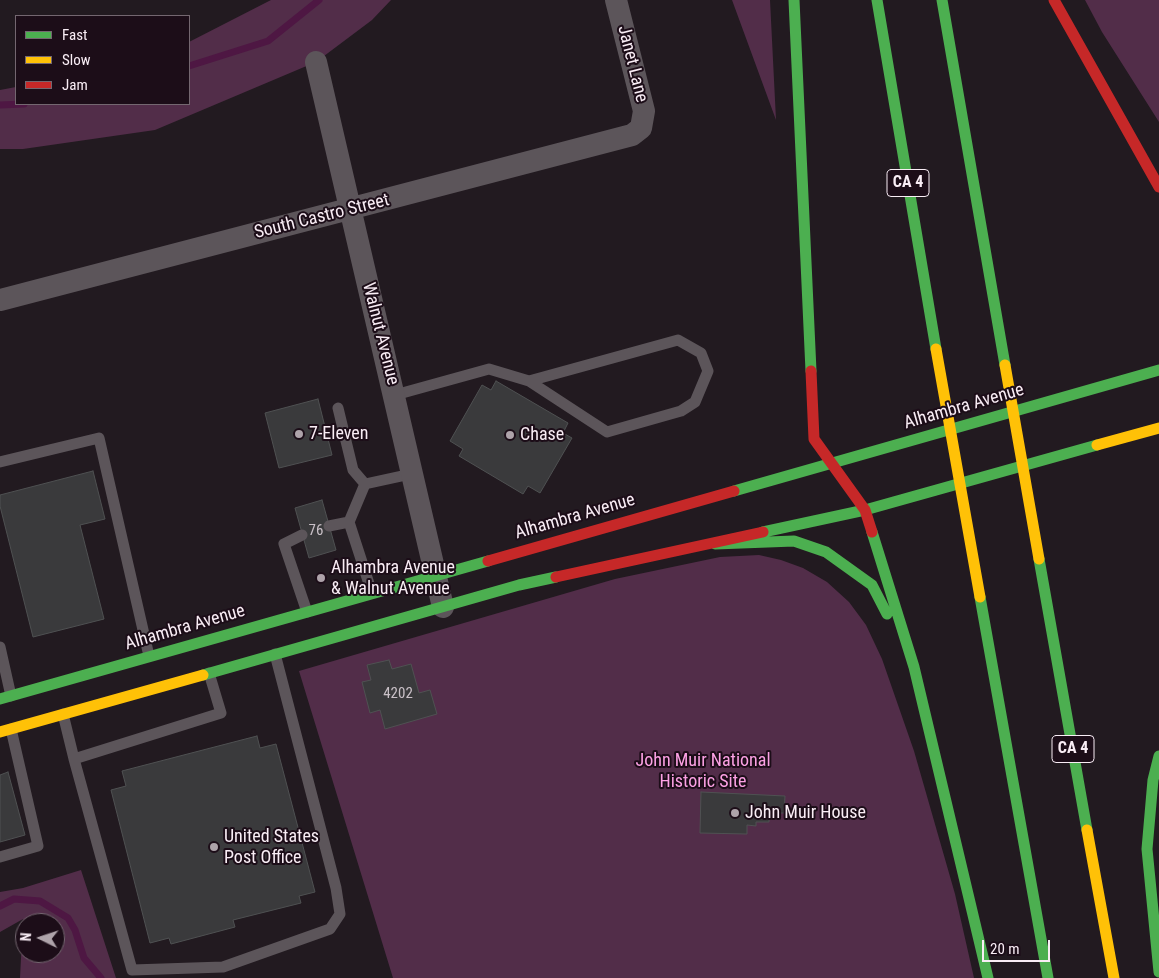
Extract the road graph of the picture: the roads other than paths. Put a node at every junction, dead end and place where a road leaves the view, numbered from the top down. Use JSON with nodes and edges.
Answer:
{"nodes":[{"id":1,"x":616,"y":0,"type":"edge"},
{"id":2,"x":794,"y":0,"type":"edge"},
{"id":3,"x":877,"y":0,"type":"edge"},
{"id":4,"x":942,"y":0,"type":"edge"},
{"id":5,"x":1054,"y":0,"type":"edge"},
{"id":6,"x":316,"y":62,"type":"dead end"},
{"id":7,"x":1121,"y":118,"type":"junction"},
{"id":8,"x":641,"y":128,"type":"joint"},
{"id":9,"x":1159,"y":162,"type":"edge"},
{"id":10,"x":1159,"y":187,"type":"edge"},
{"id":11,"x":350,"y":210,"type":"junction"},
{"id":12,"x":0,"y":300,"type":"edge"},
{"id":13,"x":1159,"y":370,"type":"edge"},
{"id":14,"x":529,"y":381,"type":"junction"},
{"id":15,"x":395,"y":395,"type":"junction"},
{"id":16,"x":338,"y":408,"type":"dead end"},
{"id":17,"x":1159,"y":428,"type":"edge"},
{"id":18,"x":0,"y":462,"type":"edge"},
{"id":19,"x":831,"y":462,"type":"junction"},
{"id":20,"x":411,"y":474,"type":"junction"},
{"id":21,"x":365,"y":484,"type":"junction"},
{"id":22,"x":865,"y":510,"type":"junction"},
{"id":23,"x":349,"y":522,"type":"junction"},
{"id":24,"x":329,"y":526,"type":"dead end"},
{"id":25,"x":302,"y":535,"type":"dead end"},
{"id":26,"x":715,"y":544,"type":"junction"},
{"id":27,"x":435,"y":575,"type":"junction"},
{"id":28,"x":372,"y":593,"type":"junction"},
{"id":29,"x":443,"y":607,"type":"junction"},
{"id":30,"x":307,"y":612,"type":"junction"},
{"id":31,"x":0,"y":647,"type":"edge"},
{"id":32,"x":275,"y":654,"type":"junction"},
{"id":33,"x":149,"y":656,"type":"junction"},
{"id":34,"x":914,"y":667,"type":"junction"},
{"id":35,"x":209,"y":673,"type":"junction"},
{"id":36,"x":6,"y":697,"type":"edge"},
{"id":37,"x":64,"y":714,"type":"junction"},
{"id":38,"x":6,"y":731,"type":"edge"},
{"id":39,"x":1159,"y":756,"type":"edge"},
{"id":40,"x":74,"y":759,"type":"junction"},
{"id":41,"x":0,"y":857,"type":"edge"},
{"id":42,"x":1159,"y":972,"type":"edge"},
{"id":43,"x":988,"y":978,"type":"edge"},
{"id":44,"x":1048,"y":978,"type":"edge"},
{"id":45,"x":1114,"y":978,"type":"edge"}],
"edges":[{"from":1,"to":8,"type":"street","name":"Janet Lane"},
{"from":2,"to":19,"type":"main road"},
{"from":3,"to":44,"type":"main road","number":"CA 4"},
{"from":4,"to":45,"type":"main road","number":"CA 4"},
{"from":5,"to":7,"type":"main road"},
{"from":6,"to":11,"type":"street","name":"Walnut Avenue"},
{"from":7,"to":9,"type":"main road"},
{"from":7,"to":10,"type":"main road"},
{"from":8,"to":11,"type":"street","name":"South Castro Street"},
{"from":11,"to":12,"type":"street","name":"South Castro Street"},
{"from":11,"to":15,"type":"street","name":"Walnut Avenue"},
{"from":13,"to":19,"type":"main road","name":"Alhambra Avenue"},
{"from":14,"to":14,"type":"lane"},
{"from":14,"to":15,"type":"lane"},
{"from":15,"to":20,"type":"street","name":"Walnut Avenue"},
{"from":16,"to":21,"type":"lane"},
{"from":17,"to":22,"type":"main road"},
{"from":18,"to":33,"type":"lane"},
{"from":19,"to":22,"type":"main road"},
{"from":19,"to":27,"type":"main road","name":"Alhambra Avenue"},
{"from":20,"to":21,"type":"lane"},
{"from":20,"to":27,"type":"street","name":"Walnut Avenue"},
{"from":21,"to":23,"type":"lane"},
{"from":22,"to":26,"type":"main road"},
{"from":22,"to":34,"type":"main road"},
{"from":23,"to":24,"type":"lane"},
{"from":23,"to":28,"type":"lane"},
{"from":25,"to":30,"type":"lane"},
{"from":26,"to":29,"type":"main road"},
{"from":26,"to":34,"type":"main road"},
{"from":27,"to":28,"type":"main road","name":"Alhambra Avenue"},
{"from":27,"to":29,"type":"street","name":"Walnut Avenue"},
{"from":28,"to":30,"type":"main road","name":"Alhambra Avenue"},
{"from":29,"to":32,"type":"main road"},
{"from":30,"to":33,"type":"main road","name":"Alhambra Avenue"},
{"from":31,"to":36,"type":"lane"},
{"from":32,"to":35,"type":"main road"},
{"from":32,"to":40,"type":"lane"},
{"from":33,"to":36,"type":"main road","name":"Alhambra Avenue"},
{"from":34,"to":43,"type":"main road"},
{"from":35,"to":37,"type":"main road"},
{"from":35,"to":40,"type":"lane"},
{"from":37,"to":38,"type":"main road"},
{"from":37,"to":40,"type":"lane"},
{"from":38,"to":41,"type":"lane"},
{"from":39,"to":42,"type":"main road"}]}
